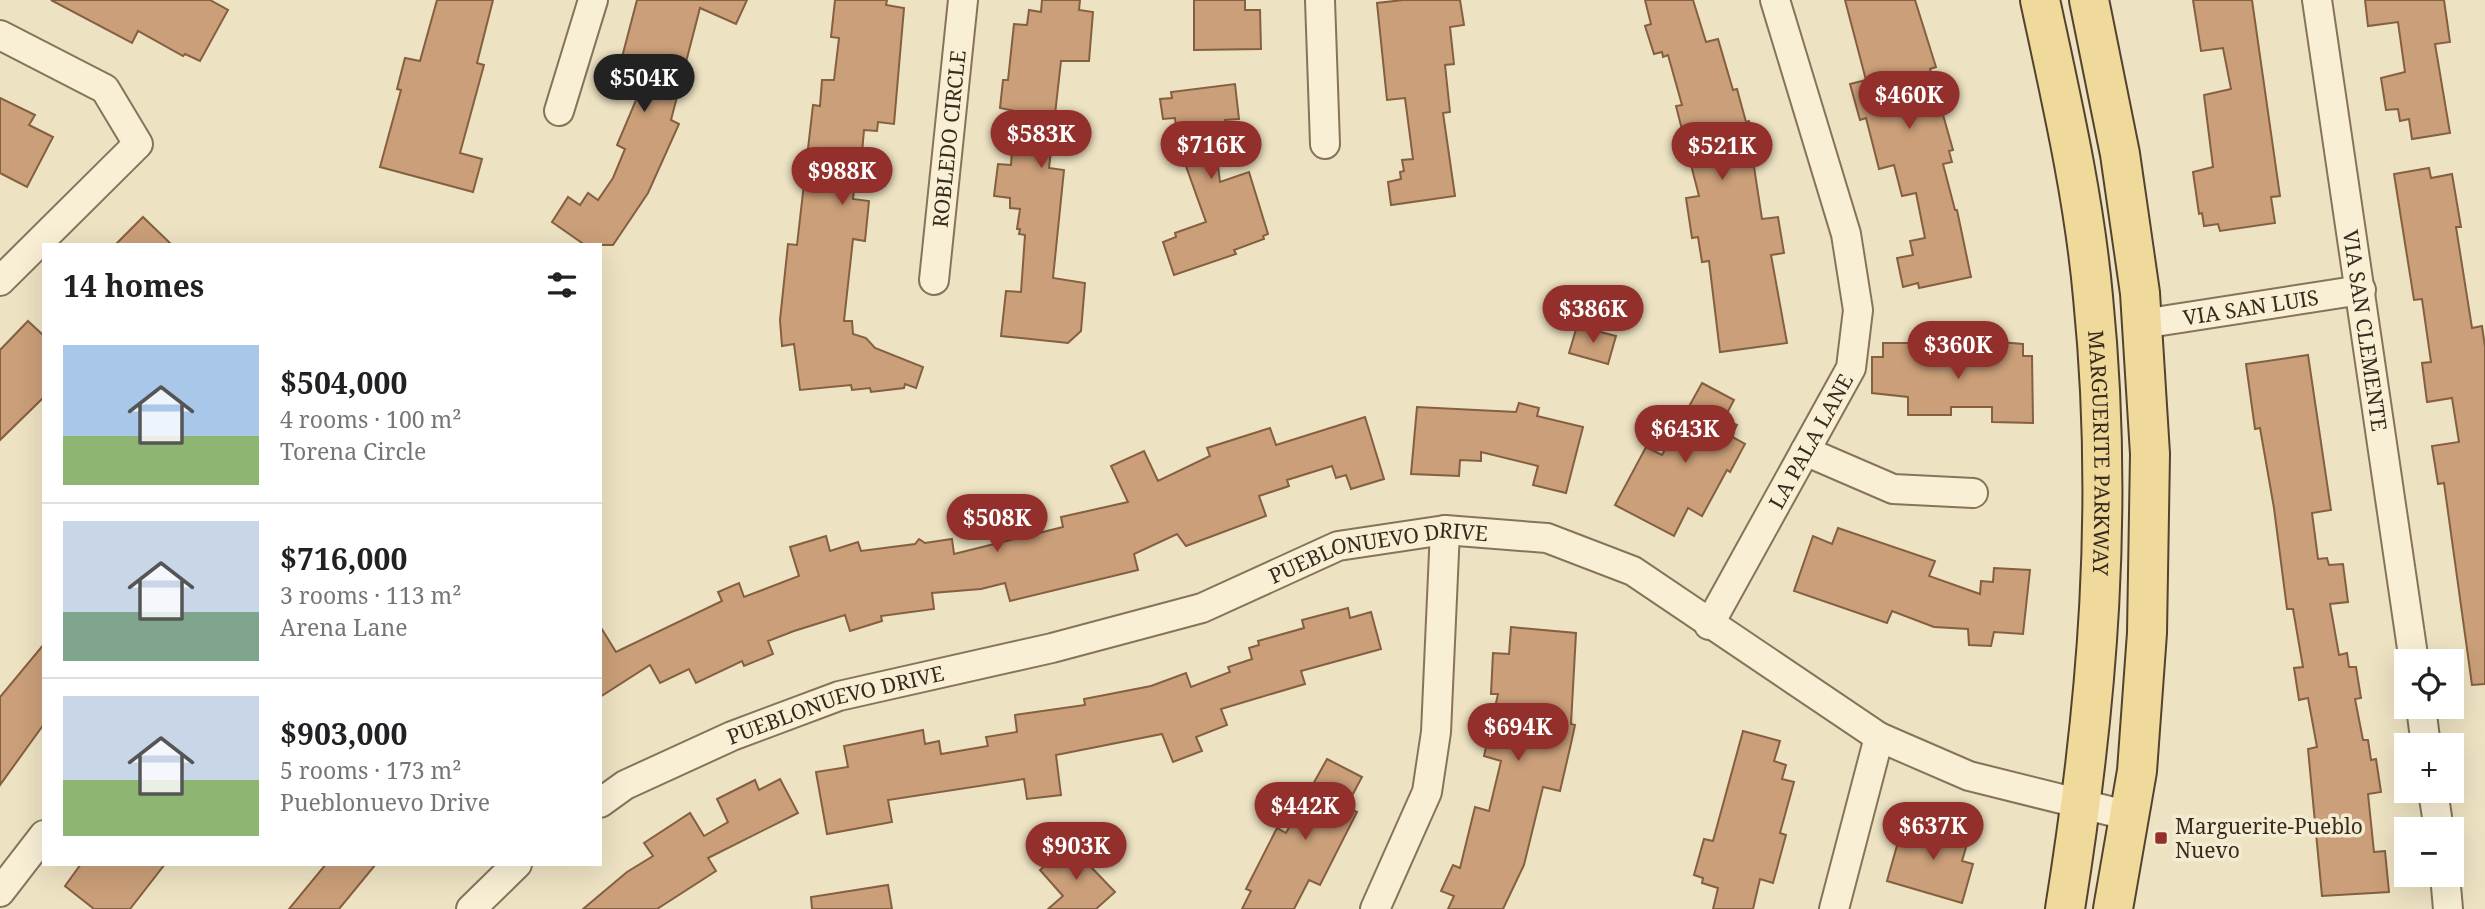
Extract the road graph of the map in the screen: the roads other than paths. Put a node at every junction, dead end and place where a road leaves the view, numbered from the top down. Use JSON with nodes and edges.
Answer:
{"nodes":[{"id":1,"x":593,"y":0,"type":"edge"},
{"id":2,"x":963,"y":0,"type":"edge"},
{"id":3,"x":1320,"y":0,"type":"edge"},
{"id":4,"x":1775,"y":0,"type":"edge"},
{"id":5,"x":2040,"y":0,"type":"edge"},
{"id":6,"x":2089,"y":0,"type":"edge"},
{"id":7,"x":2317,"y":0,"type":"edge"},
{"id":8,"x":0,"y":34,"type":"edge"},
{"id":9,"x":559,"y":111,"type":"dead end"},
{"id":10,"x":1325,"y":144,"type":"dead end"},
{"id":11,"x":933,"y":280,"type":"dead end"},
{"id":12,"x":0,"y":281,"type":"edge"},
{"id":13,"x":2361,"y":290,"type":"junction"},
{"id":14,"x":2142,"y":324,"type":"junction"},
{"id":15,"x":2096,"y":331,"type":"junction"},
{"id":16,"x":1805,"y":451,"type":"junction"},
{"id":17,"x":1973,"y":493,"type":"dead end"},
{"id":18,"x":1445,"y":530,"type":"junction"},
{"id":19,"x":1709,"y":625,"type":"junction"},
{"id":20,"x":2412,"y":649,"type":"edge"},
{"id":21,"x":1879,"y":737,"type":"junction"},
{"id":22,"x":602,"y":802,"type":"edge"},
{"id":23,"x":2082,"y":806,"type":"junction"},
{"id":24,"x":2130,"y":816,"type":"junction"},
{"id":25,"x":42,"y":838,"type":"edge"},
{"id":26,"x":515,"y":866,"type":"edge"},
{"id":27,"x":2446,"y":887,"type":"edge"},
{"id":28,"x":0,"y":892,"type":"edge"},
{"id":29,"x":471,"y":909,"type":"edge"},
{"id":30,"x":1375,"y":909,"type":"edge"},
{"id":31,"x":1834,"y":909,"type":"edge"},
{"id":32,"x":2065,"y":909,"type":"edge"},
{"id":33,"x":2113,"y":909,"type":"edge"},
{"id":34,"x":2448,"y":909,"type":"edge"}],
"edges":[{"from":1,"to":9,"type":"street"},
{"from":2,"to":11,"type":"street","name":"ROBLEDO CIRCLE"},
{"from":3,"to":10,"type":"street"},
{"from":4,"to":16,"type":"street","name":"LA PALA LANE"},
{"from":5,"to":15,"type":"main road","name":"MARGUERITE PARKWAY"},
{"from":6,"to":14,"type":"main road"},
{"from":7,"to":13,"type":"street","name":"VIA SAN CLEMENTE"},
{"from":8,"to":12,"type":"street"},
{"from":13,"to":14,"type":"street","name":"VIA SAN LUIS"},
{"from":13,"to":20,"type":"street","name":"VIA SAN CLEMENTE"},
{"from":14,"to":15,"type":"main road"},
{"from":14,"to":24,"type":"main road"},
{"from":15,"to":23,"type":"main road","name":"MARGUERITE PARKWAY"},
{"from":16,"to":17,"type":"street"},
{"from":16,"to":19,"type":"street","name":"LA PALA LANE"},
{"from":18,"to":19,"type":"street","name":"PUEBLONUEVO DRIVE"},
{"from":18,"to":22,"type":"street","name":"PUEBLONUEVO DRIVE"},
{"from":18,"to":30,"type":"street"},
{"from":19,"to":21,"type":"street","name":"PUEBLONUEVO DRIVE"},
{"from":21,"to":23,"type":"street","name":"PUEBLONUEVO DRIVE"},
{"from":21,"to":31,"type":"street"},
{"from":23,"to":24,"type":"street","name":"PUEBLONUEVO DRIVE"},
{"from":23,"to":32,"type":"main road","name":"MARGUERITE PARKWAY"},
{"from":24,"to":33,"type":"main road"},
{"from":25,"to":28,"type":"street"},
{"from":26,"to":29,"type":"street"},
{"from":27,"to":34,"type":"street"}]}
